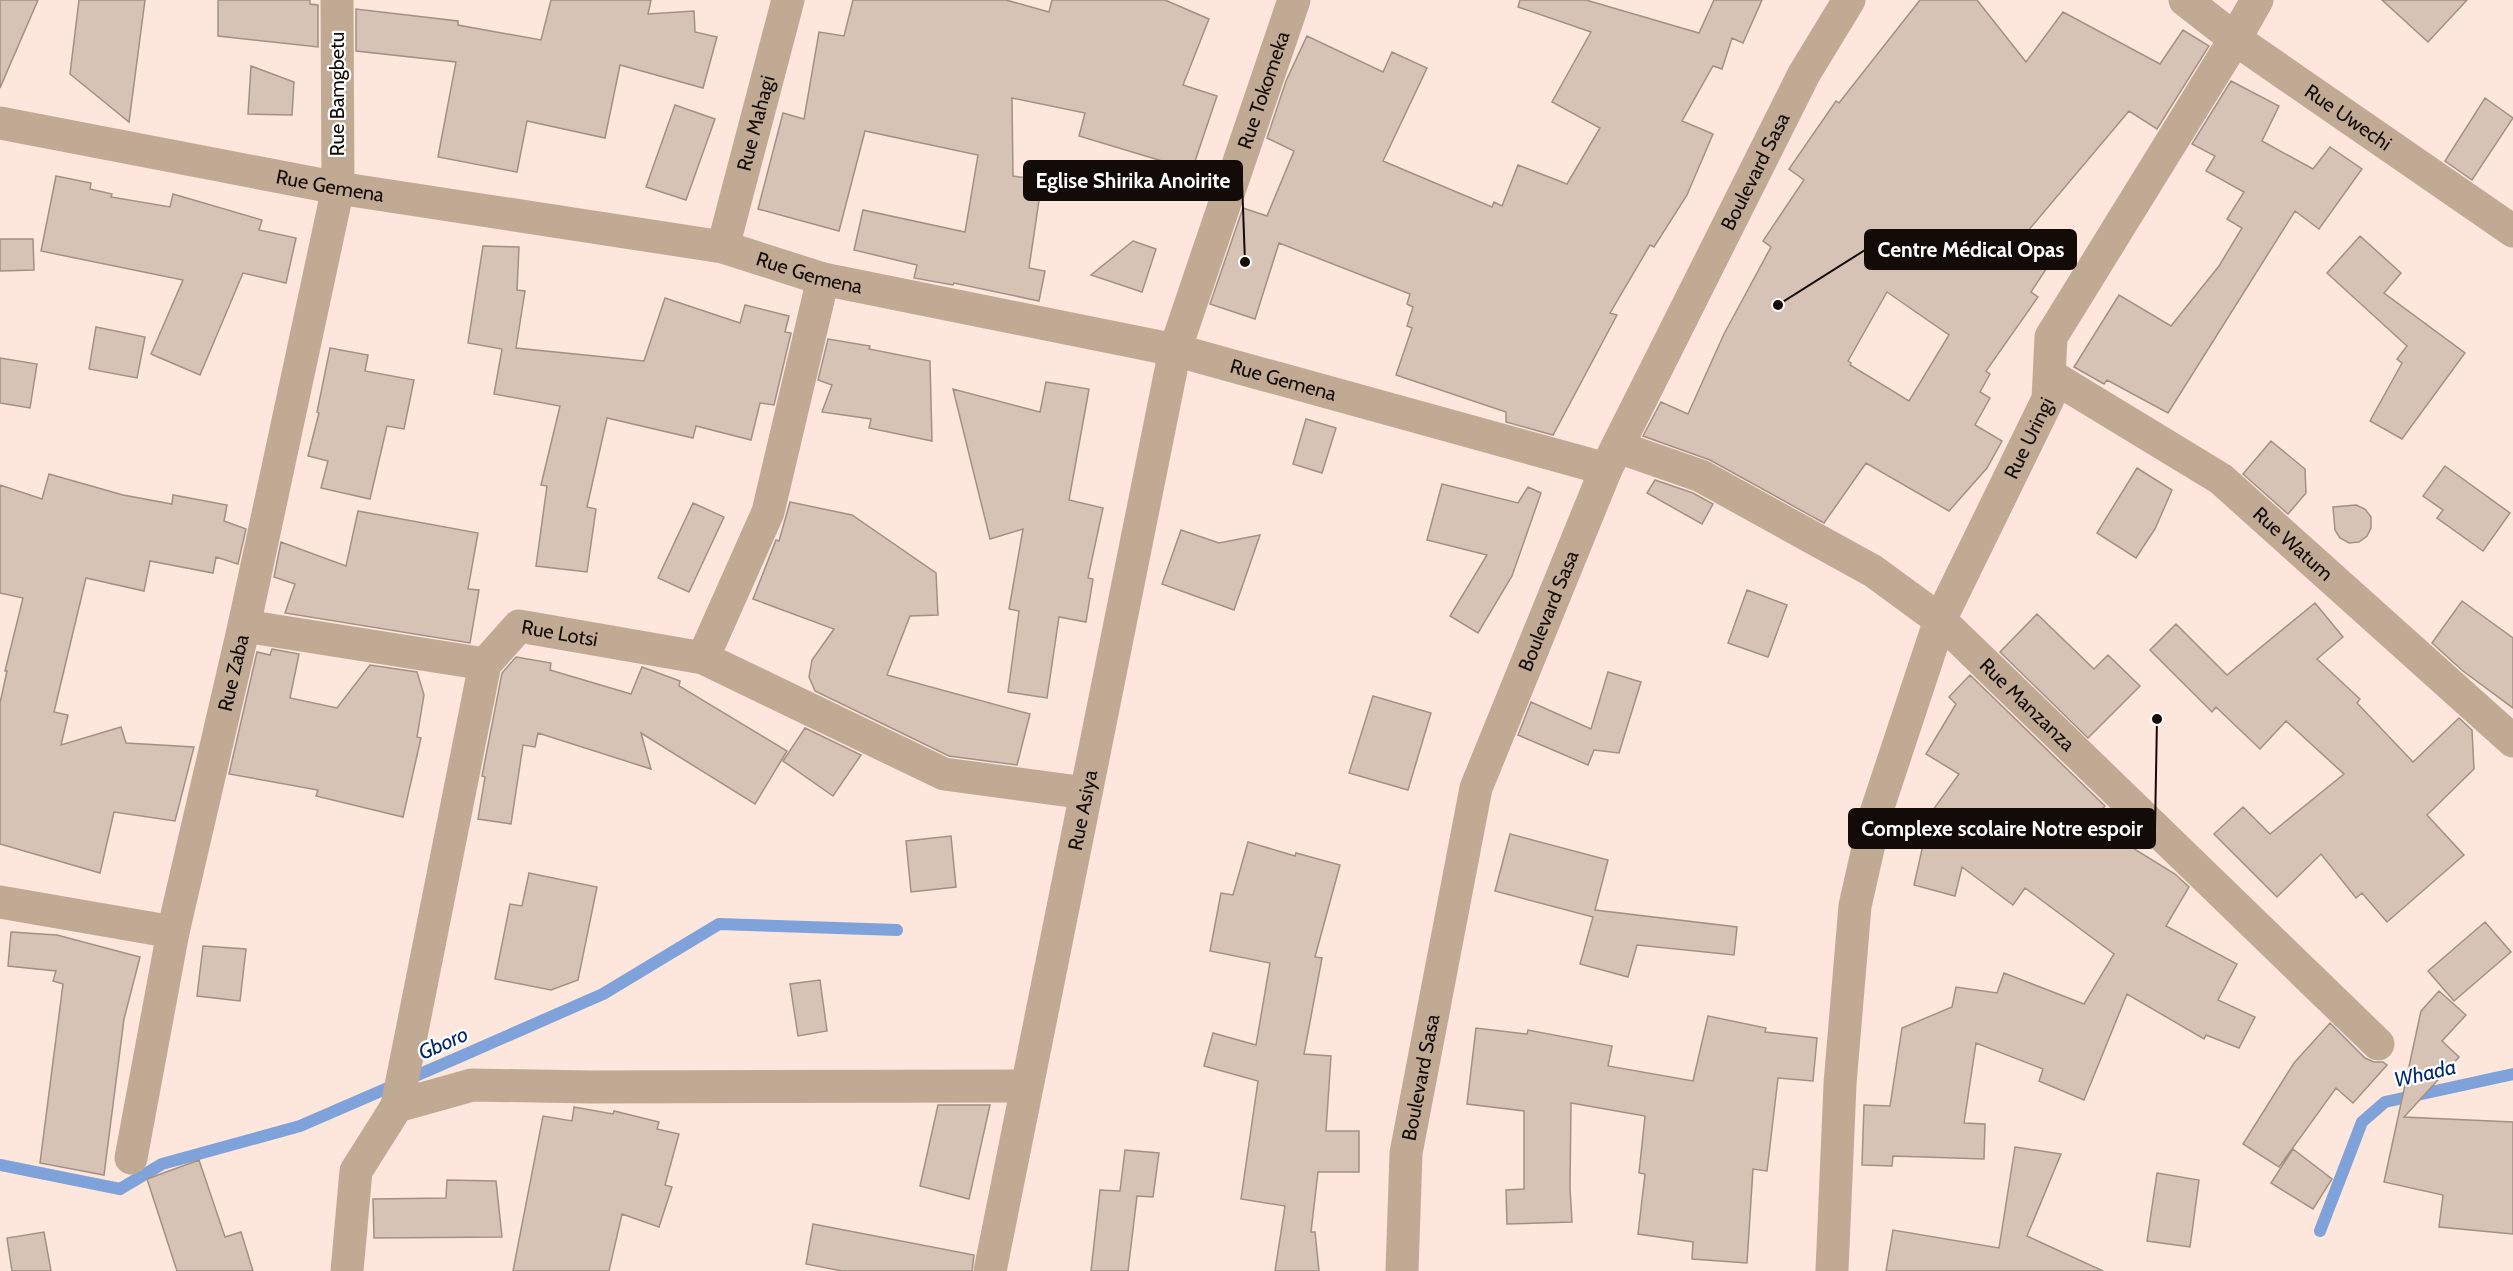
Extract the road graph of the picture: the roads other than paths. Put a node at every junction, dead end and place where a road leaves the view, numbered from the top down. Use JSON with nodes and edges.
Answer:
{"nodes":[{"id":1,"x":337,"y":0,"type":"edge"},
{"id":2,"x":788,"y":0,"type":"edge"},
{"id":3,"x":1294,"y":0,"type":"edge"},
{"id":4,"x":1848,"y":0,"type":"edge"},
{"id":5,"x":2185,"y":0,"type":"edge"},
{"id":6,"x":2257,"y":0,"type":"edge"},
{"id":7,"x":2235,"y":39,"type":"junction"},
{"id":8,"x":0,"y":123,"type":"edge"},
{"id":9,"x":338,"y":188,"type":"junction"},
{"id":10,"x":2513,"y":231,"type":"edge"},
{"id":11,"x":723,"y":247,"type":"junction"},
{"id":12,"x":823,"y":279,"type":"junction"},
{"id":13,"x":1175,"y":350,"type":"junction"},
{"id":14,"x":2050,"y":375,"type":"junction"},
{"id":15,"x":1612,"y":458,"type":"junction"},
{"id":16,"x":1940,"y":620,"type":"junction"},
{"id":17,"x":244,"y":626,"type":"junction"},
{"id":18,"x":703,"y":658,"type":"junction"},
{"id":19,"x":485,"y":664,"type":"junction"},
{"id":20,"x":2513,"y":741,"type":"edge"},
{"id":21,"x":1086,"y":793,"type":"junction"},
{"id":22,"x":0,"y":902,"type":"edge"},
{"id":23,"x":173,"y":932,"type":"junction"},
{"id":24,"x":2378,"y":1044,"type":"dead end"},
{"id":25,"x":1026,"y":1086,"type":"junction"},
{"id":26,"x":397,"y":1106,"type":"junction"},
{"id":27,"x":131,"y":1158,"type":"dead end"},
{"id":28,"x":347,"y":1271,"type":"edge"},
{"id":29,"x":990,"y":1271,"type":"edge"},
{"id":30,"x":1402,"y":1271,"type":"edge"},
{"id":31,"x":1832,"y":1271,"type":"edge"}],
"edges":[{"from":1,"to":9,"type":"street","name":"Rue Bamgbetu"},
{"from":2,"to":11,"type":"street","name":"Rue Mahagi"},
{"from":3,"to":13,"type":"street","name":"Rue Tokomeka"},
{"from":4,"to":15,"type":"street","name":"Boulevard Sasa"},
{"from":5,"to":7,"type":"street","name":"Rue Uwechi"},
{"from":6,"to":7,"type":"street","name":"Rue Uringi"},
{"from":7,"to":10,"type":"street","name":"Rue Uwechi"},
{"from":7,"to":14,"type":"street","name":"Rue Uringi"},
{"from":8,"to":9,"type":"street","name":"Rue Gemena"},
{"from":9,"to":11,"type":"street","name":"Rue Gemena"},
{"from":9,"to":17,"type":"street","name":"Rue Zaba"},
{"from":11,"to":12,"type":"street","name":"Rue Gemena"},
{"from":12,"to":13,"type":"street","name":"Rue Gemena"},
{"from":12,"to":18,"type":"street"},
{"from":13,"to":15,"type":"street","name":"Rue Gemena"},
{"from":13,"to":21,"type":"street","name":"Rue Asiya"},
{"from":14,"to":16,"type":"street","name":"Rue Uringi"},
{"from":14,"to":20,"type":"street","name":"Rue Watum"},
{"from":15,"to":16,"type":"street","name":"Rue Manzanza"},
{"from":15,"to":30,"type":"street","name":"Boulevard Sasa"},
{"from":16,"to":24,"type":"street","name":"Rue Manzanza"},
{"from":16,"to":31,"type":"street","name":"Rue Uringi"},
{"from":17,"to":19,"type":"street"},
{"from":17,"to":23,"type":"street","name":"Rue Zaba"},
{"from":18,"to":19,"type":"street","name":"Rue Lotsi"},
{"from":18,"to":21,"type":"street"},
{"from":19,"to":26,"type":"street"},
{"from":21,"to":25,"type":"street","name":"Rue Asiya"},
{"from":22,"to":23,"type":"street"},
{"from":23,"to":27,"type":"street","name":"Rue Zaba"},
{"from":25,"to":26,"type":"street"},
{"from":25,"to":29,"type":"street","name":"Rue Asiya"},
{"from":26,"to":28,"type":"street"}]}
